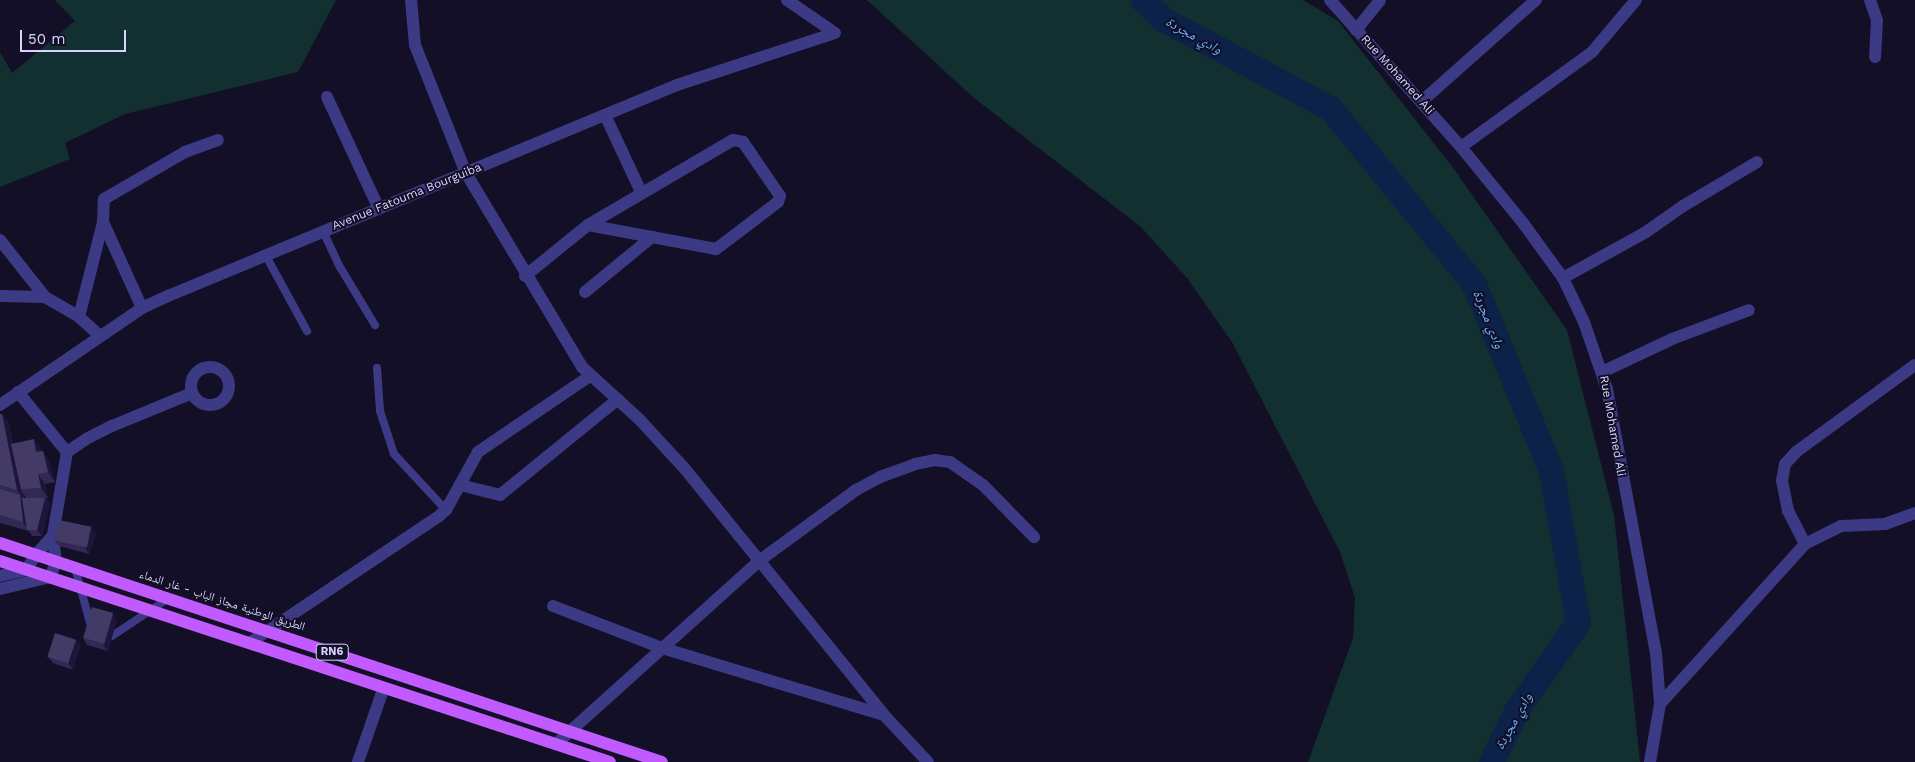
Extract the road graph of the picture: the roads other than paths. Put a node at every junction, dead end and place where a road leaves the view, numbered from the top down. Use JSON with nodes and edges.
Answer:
{"nodes":[{"id":1,"x":411,"y":0,"type":"edge"},
{"id":2,"x":787,"y":0,"type":"edge"},
{"id":3,"x":1330,"y":0,"type":"edge"},
{"id":4,"x":1380,"y":0,"type":"edge"},
{"id":5,"x":1536,"y":0,"type":"edge"},
{"id":6,"x":1636,"y":0,"type":"edge"},
{"id":7,"x":1870,"y":0,"type":"edge"},
{"id":8,"x":1356,"y":30,"type":"junction"},
{"id":9,"x":1875,"y":57,"type":"dead end"},
{"id":10,"x":327,"y":97,"type":"dead end"},
{"id":11,"x":1421,"y":102,"type":"junction"},
{"id":12,"x":605,"y":115,"type":"junction"},
{"id":13,"x":218,"y":140,"type":"dead end"},
{"id":14,"x":1461,"y":147,"type":"junction"},
{"id":15,"x":1757,"y":162,"type":"dead end"},
{"id":16,"x":466,"y":173,"type":"junction"},
{"id":17,"x":641,"y":192,"type":"junction"},
{"id":18,"x":379,"y":209,"type":"junction"},
{"id":19,"x":103,"y":222,"type":"junction"},
{"id":20,"x":588,"y":225,"type":"junction"},
{"id":21,"x":323,"y":231,"type":"junction"},
{"id":22,"x":652,"y":237,"type":"junction"},
{"id":23,"x":0,"y":240,"type":"edge"},
{"id":24,"x":265,"y":254,"type":"junction"},
{"id":25,"x":525,"y":276,"type":"junction"},
{"id":26,"x":1564,"y":278,"type":"junction"},
{"id":27,"x":585,"y":292,"type":"dead end"},
{"id":28,"x":0,"y":296,"type":"edge"},
{"id":29,"x":45,"y":297,"type":"junction"},
{"id":30,"x":142,"y":308,"type":"junction"},
{"id":31,"x":1749,"y":310,"type":"dead end"},
{"id":32,"x":79,"y":317,"type":"junction"},
{"id":33,"x":375,"y":325,"type":"dead end"},
{"id":34,"x":307,"y":331,"type":"dead end"},
{"id":35,"x":100,"y":336,"type":"junction"},
{"id":36,"x":1915,"y":365,"type":"edge"},
{"id":37,"x":377,"y":368,"type":"dead end"},
{"id":38,"x":1602,"y":372,"type":"junction"},
{"id":39,"x":590,"y":376,"type":"junction"},
{"id":40,"x":18,"y":392,"type":"junction"},
{"id":41,"x":192,"y":394,"type":"dead end"},
{"id":42,"x":618,"y":399,"type":"junction"},
{"id":43,"x":0,"y":404,"type":"edge"},
{"id":44,"x":68,"y":452,"type":"junction"},
{"id":45,"x":460,"y":485,"type":"junction"},
{"id":46,"x":446,"y":510,"type":"junction"},
{"id":47,"x":1915,"y":513,"type":"edge"},
{"id":48,"x":54,"y":535,"type":"junction"},
{"id":49,"x":1034,"y":537,"type":"dead end"},
{"id":50,"x":0,"y":543,"type":"edge"},
{"id":51,"x":1805,"y":544,"type":"junction"},
{"id":52,"x":35,"y":556,"type":"junction"},
{"id":53,"x":0,"y":561,"type":"edge"},
{"id":54,"x":759,"y":561,"type":"junction"},
{"id":55,"x":56,"y":562,"type":"junction"},
{"id":56,"x":75,"y":568,"type":"junction"},
{"id":57,"x":26,"y":570,"type":"junction"},
{"id":58,"x":0,"y":576,"type":"edge"},
{"id":59,"x":50,"y":578,"type":"junction"},
{"id":60,"x":80,"y":586,"type":"junction"},
{"id":61,"x":0,"y":589,"type":"edge"},
{"id":62,"x":170,"y":598,"type":"junction"},
{"id":63,"x":553,"y":606,"type":"dead end"},
{"id":64,"x":152,"y":611,"type":"junction"},
{"id":65,"x":92,"y":629,"type":"edge"},
{"id":66,"x":268,"y":630,"type":"junction"},
{"id":67,"x":112,"y":636,"type":"dead end"},
{"id":68,"x":251,"y":642,"type":"junction"},
{"id":69,"x":662,"y":648,"type":"junction"},
{"id":70,"x":440,"y":688,"type":"junction"},
{"id":71,"x":383,"y":690,"type":"junction"},
{"id":72,"x":434,"y":704,"type":"junction"},
{"id":73,"x":1660,"y":704,"type":"junction"},
{"id":74,"x":500,"y":710,"type":"junction"},
{"id":75,"x":884,"y":715,"type":"junction"},
{"id":76,"x":493,"y":724,"type":"junction"},
{"id":77,"x":568,"y":731,"type":"junction"},
{"id":78,"x":556,"y":744,"type":"junction"},
{"id":79,"x":358,"y":762,"type":"edge"},
{"id":80,"x":610,"y":762,"type":"edge"},
{"id":81,"x":662,"y":762,"type":"edge"},
{"id":82,"x":928,"y":762,"type":"edge"},
{"id":83,"x":1650,"y":762,"type":"edge"}],
"edges":[{"from":1,"to":16,"type":"street"},
{"from":2,"to":12,"type":"street","name":"Avenue Fatouma Bourguiba"},
{"from":3,"to":8,"type":"street","name":"Rue Mohamed Ali"},
{"from":4,"to":8,"type":"street"},
{"from":5,"to":11,"type":"street"},
{"from":6,"to":14,"type":"street"},
{"from":7,"to":9,"type":"street"},
{"from":8,"to":11,"type":"street","name":"Rue Mohamed Ali"},
{"from":10,"to":18,"type":"street"},
{"from":11,"to":14,"type":"street","name":"Rue Mohamed Ali"},
{"from":12,"to":16,"type":"street","name":"Avenue Fatouma Bourguiba"},
{"from":12,"to":17,"type":"street"},
{"from":13,"to":19,"type":"street"},
{"from":14,"to":26,"type":"street","name":"Rue Mohamed Ali"},
{"from":15,"to":26,"type":"street"},
{"from":16,"to":18,"type":"street","name":"Avenue Fatouma Bourguiba"},
{"from":16,"to":25,"type":"street"},
{"from":17,"to":20,"type":"street"},
{"from":17,"to":22,"type":"street"},
{"from":18,"to":21,"type":"street","name":"Avenue Fatouma Bourguiba"},
{"from":19,"to":30,"type":"street"},
{"from":19,"to":32,"type":"street"},
{"from":20,"to":22,"type":"street"},
{"from":20,"to":25,"type":"street"},
{"from":21,"to":24,"type":"street","name":"Avenue Fatouma Bourguiba"},
{"from":21,"to":33,"type":"lane"},
{"from":22,"to":27,"type":"street"},
{"from":23,"to":29,"type":"street"},
{"from":24,"to":30,"type":"street","name":"Avenue Fatouma Bourguiba"},
{"from":24,"to":34,"type":"lane"},
{"from":25,"to":39,"type":"street"},
{"from":26,"to":38,"type":"street","name":"Rue Mohamed Ali"},
{"from":28,"to":29,"type":"street"},
{"from":29,"to":32,"type":"street"},
{"from":30,"to":35,"type":"street","name":"Avenue Fatouma Bourguiba"},
{"from":31,"to":38,"type":"street"},
{"from":32,"to":35,"type":"street"},
{"from":35,"to":40,"type":"street","name":"Avenue Fatouma Bourguiba"},
{"from":36,"to":51,"type":"street"},
{"from":37,"to":46,"type":"lane"},
{"from":38,"to":73,"type":"street","name":"Rue Mohamed Ali"},
{"from":39,"to":42,"type":"street"},
{"from":39,"to":45,"type":"street"},
{"from":40,"to":43,"type":"street","name":"Avenue Fatouma Bourguiba"},
{"from":40,"to":44,"type":"street"},
{"from":41,"to":44,"type":"street"},
{"from":42,"to":45,"type":"street"},
{"from":42,"to":54,"type":"street"},
{"from":44,"to":48,"type":"street"},
{"from":45,"to":46,"type":"street"},
{"from":46,"to":66,"type":"street"},
{"from":47,"to":51,"type":"street"},
{"from":48,"to":52,"type":"street"},
{"from":48,"to":55,"type":"street"},
{"from":49,"to":54,"type":"street"},
{"from":50,"to":52,"type":"main road","name":"الطريق الوطنية مجاز الباب - غار الدماء","number":"RN6"},
{"from":51,"to":73,"type":"street"},
{"from":52,"to":55,"type":"main road","name":"الطريق الوطنية مجاز الباب - غار الدماء","number":"RN6"},
{"from":52,"to":57,"type":"street"},
{"from":53,"to":57,"type":"main road","number":"RN6"},
{"from":54,"to":69,"type":"street"},
{"from":54,"to":75,"type":"street"},
{"from":55,"to":56,"type":"main road","name":"الطريق الوطنية مجاز الباب - غار الدماء","number":"RN6"},
{"from":55,"to":59,"type":"street"},
{"from":56,"to":60,"type":"lane"},
{"from":56,"to":62,"type":"main road","name":"الطريق الوطنية مجاز الباب - غار الدماء","number":"RN6"},
{"from":57,"to":58,"type":"street"},
{"from":57,"to":59,"type":"main road","number":"RN6"},
{"from":59,"to":60,"type":"main road","number":"RN6"},
{"from":59,"to":61,"type":"street"},
{"from":60,"to":64,"type":"main road","number":"RN6"},
{"from":60,"to":65,"type":"lane"},
{"from":62,"to":64,"type":"lane"},
{"from":62,"to":66,"type":"main road","name":"الطريق الوطنية مجاز الباب - غار الدماء","number":"RN6"},
{"from":63,"to":69,"type":"street"},
{"from":64,"to":67,"type":"lane"},
{"from":64,"to":68,"type":"main road","number":"RN6"},
{"from":66,"to":68,"type":"street"},
{"from":66,"to":70,"type":"main road","name":"الطريق الوطنية مجاز الباب - غار الدماء","number":"RN6"},
{"from":68,"to":71,"type":"main road","number":"RN6"},
{"from":69,"to":75,"type":"street"},
{"from":69,"to":77,"type":"street"},
{"from":70,"to":72,"type":"main road"},
{"from":70,"to":74,"type":"main road","name":"الطريق الوطنية مجاز الباب - غار الدماء","number":"RN6"},
{"from":71,"to":72,"type":"main road","number":"RN6"},
{"from":71,"to":79,"type":"street"},
{"from":72,"to":76,"type":"main road","number":"RN6"},
{"from":73,"to":83,"type":"street","name":"Rue Mohamed Ali"},
{"from":74,"to":76,"type":"main road"},
{"from":74,"to":77,"type":"main road","name":"الطريق الوطنية مجاز الباب - غار الدماء","number":"RN6"},
{"from":75,"to":82,"type":"street"},
{"from":76,"to":78,"type":"main road","number":"RN6"},
{"from":77,"to":78,"type":"street"},
{"from":77,"to":81,"type":"main road","name":"الطريق الوطنية مجاز الباب - غار الدماء","number":"RN6"},
{"from":78,"to":80,"type":"main road","number":"RN6"}]}
